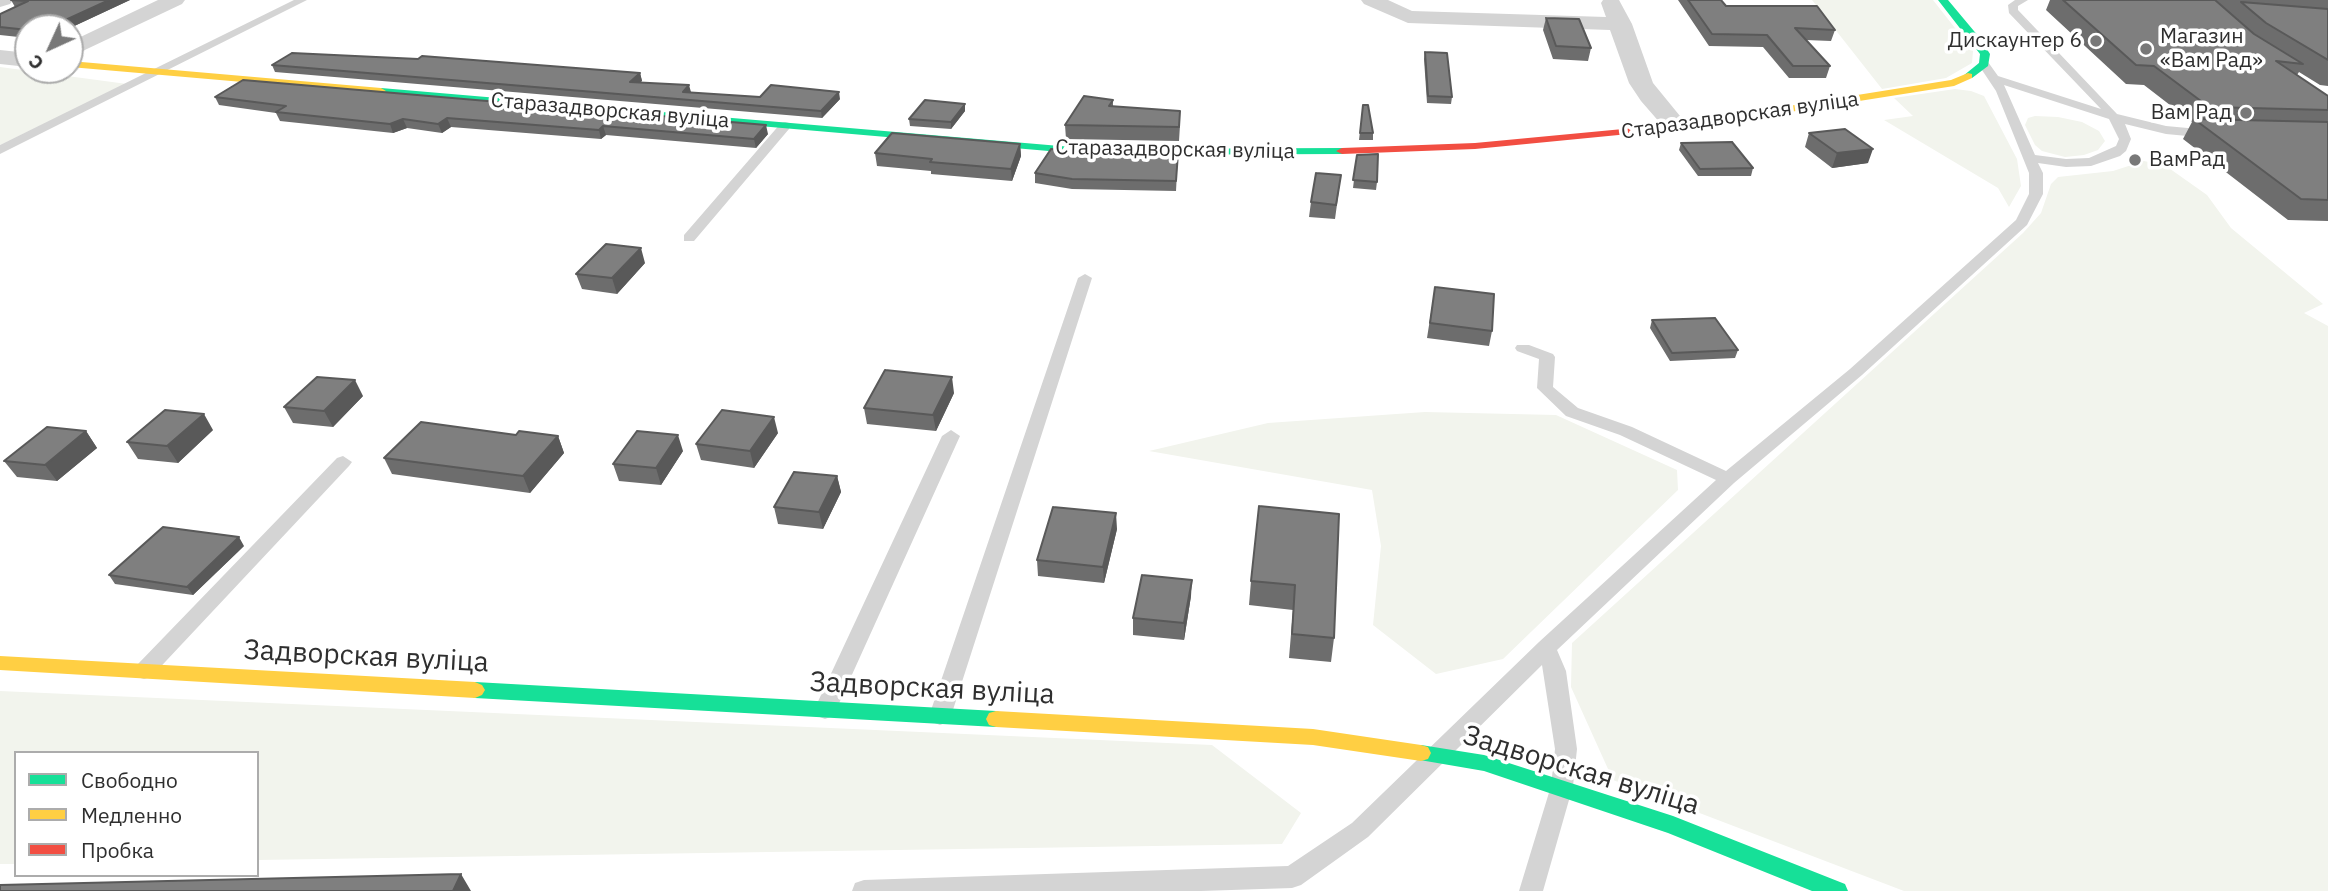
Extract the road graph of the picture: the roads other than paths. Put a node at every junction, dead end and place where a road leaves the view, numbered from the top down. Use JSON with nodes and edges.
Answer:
{"nodes":[{"id":1,"x":175,"y":0,"type":"edge"},
{"id":2,"x":302,"y":0,"type":"edge"},
{"id":3,"x":1371,"y":0,"type":"edge"},
{"id":4,"x":1610,"y":0,"type":"edge"},
{"id":5,"x":1943,"y":0,"type":"edge"},
{"id":6,"x":2022,"y":0,"type":"edge"},
{"id":7,"x":1394,"y":6,"type":"edge"},
{"id":8,"x":1621,"y":24,"type":"junction"},
{"id":9,"x":84,"y":43,"type":"edge"},
{"id":10,"x":1984,"y":64,"type":"junction"},
{"id":11,"x":84,"y":65,"type":"edge"},
{"id":12,"x":159,"y":73,"type":"junction"},
{"id":13,"x":1996,"y":79,"type":"junction"},
{"id":14,"x":2116,"y":118,"type":"junction"},
{"id":15,"x":785,"y":126,"type":"junction"},
{"id":16,"x":1677,"y":127,"type":"junction"},
{"id":17,"x":2226,"y":134,"type":"edge"},
{"id":18,"x":0,"y":150,"type":"edge"},
{"id":19,"x":2031,"y":158,"type":"junction"},
{"id":20,"x":689,"y":238,"type":"dead end"},
{"id":21,"x":1085,"y":278,"type":"dead end"},
{"id":22,"x":1523,"y":348,"type":"dead end"},
{"id":23,"x":951,"y":436,"type":"dead end"},
{"id":24,"x":343,"y":462,"type":"dead end"},
{"id":25,"x":1728,"y":479,"type":"junction"},
{"id":26,"x":1546,"y":648,"type":"junction"},
{"id":27,"x":0,"y":663,"type":"edge"},
{"id":28,"x":144,"y":671,"type":"junction"},
{"id":29,"x":825,"y":709,"type":"junction"},
{"id":30,"x":940,"y":716,"type":"junction"},
{"id":31,"x":1437,"y":755,"type":"junction"},
{"id":32,"x":1562,"y":786,"type":"junction"},
{"id":33,"x":864,"y":891,"type":"edge"},
{"id":34,"x":1531,"y":891,"type":"edge"},
{"id":35,"x":1837,"y":891,"type":"edge"}],
"edges":[{"from":1,"to":9,"type":"street"},
{"from":2,"to":12,"type":"lane"},
{"from":3,"to":7,"type":"street"},
{"from":4,"to":8,"type":"street"},
{"from":5,"to":10,"type":"street"},
{"from":6,"to":14,"type":"lane"},
{"from":7,"to":8,"type":"street"},
{"from":8,"to":16,"type":"street"},
{"from":10,"to":13,"type":"lane"},
{"from":10,"to":16,"type":"street","name":"Старазадворская вуліца"},
{"from":11,"to":12,"type":"street","name":"Старазадворская вуліца"},
{"from":12,"to":15,"type":"street","name":"Старазадворская вуліца"},
{"from":12,"to":18,"type":"lane"},
{"from":13,"to":14,"type":"lane"},
{"from":13,"to":19,"type":"lane"},
{"from":14,"to":17,"type":"lane"},
{"from":14,"to":19,"type":"lane"},
{"from":15,"to":16,"type":"street","name":"Старазадворская вуліца"},
{"from":15,"to":20,"type":"lane"},
{"from":19,"to":25,"type":"lane"},
{"from":21,"to":30,"type":"lane"},
{"from":22,"to":25,"type":"lane"},
{"from":23,"to":29,"type":"lane"},
{"from":24,"to":28,"type":"lane"},
{"from":25,"to":26,"type":"lane"},
{"from":26,"to":31,"type":"lane"},
{"from":26,"to":32,"type":"lane"},
{"from":27,"to":28,"type":"street","name":"Задворская вуліца"},
{"from":28,"to":29,"type":"street","name":"Задворская вуліца"},
{"from":29,"to":30,"type":"street","name":"Задворская вуліца"},
{"from":30,"to":31,"type":"street","name":"Задворская вуліца"},
{"from":31,"to":32,"type":"street","name":"Задворская вуліца"},
{"from":31,"to":33,"type":"lane"},
{"from":32,"to":34,"type":"lane"},
{"from":32,"to":35,"type":"street","name":"Задворская вуліца"}]}
